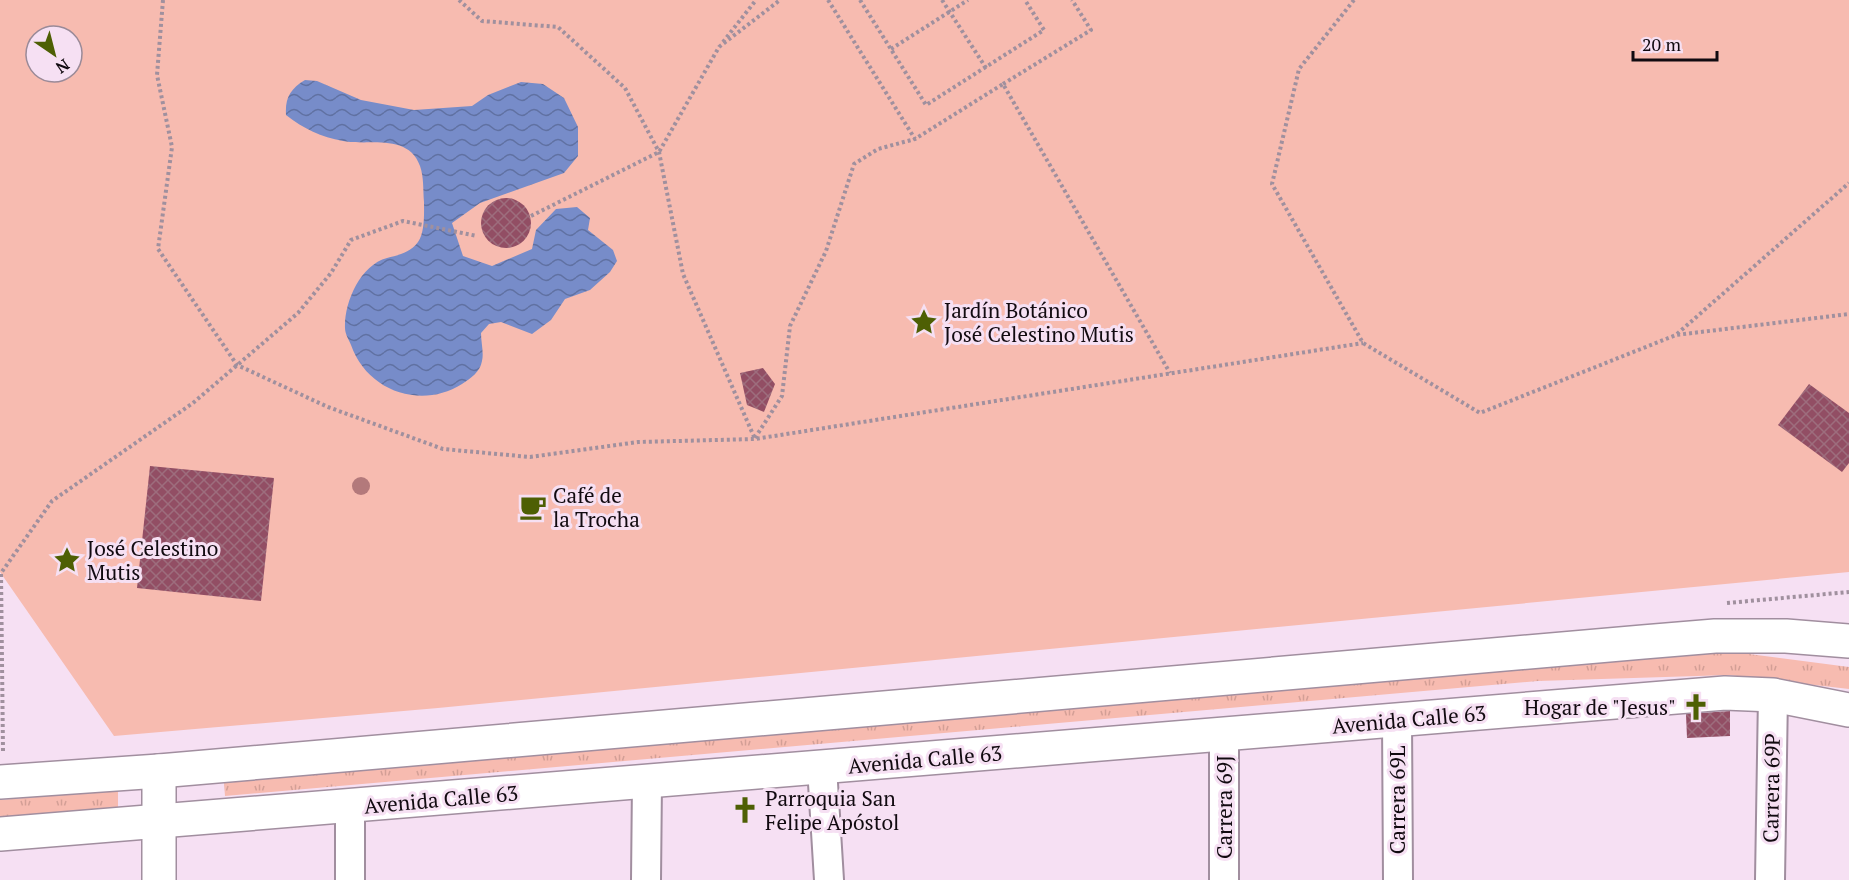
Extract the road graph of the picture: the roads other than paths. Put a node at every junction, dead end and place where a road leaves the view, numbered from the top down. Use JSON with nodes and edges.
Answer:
{"nodes":[{"id":1,"x":1842,"y":636,"type":"edge"},
{"id":2,"x":1773,"y":696,"type":"junction"},
{"id":3,"x":1849,"y":710,"type":"edge"},
{"id":4,"x":1397,"y":720,"type":"junction"},
{"id":5,"x":1224,"y":734,"type":"junction"},
{"id":6,"x":822,"y":767,"type":"junction"},
{"id":7,"x":159,"y":771,"type":"junction"},
{"id":8,"x":2,"y":782,"type":"edge"},
{"id":9,"x":647,"y":782,"type":"junction"},
{"id":10,"x":350,"y":806,"type":"junction"},
{"id":11,"x":159,"y":822,"type":"junction"},
{"id":12,"x":0,"y":834,"type":"edge"},
{"id":13,"x":159,"y":880,"type":"edge"},
{"id":14,"x":350,"y":880,"type":"edge"},
{"id":15,"x":646,"y":880,"type":"edge"},
{"id":16,"x":829,"y":880,"type":"edge"},
{"id":17,"x":1224,"y":880,"type":"edge"},
{"id":18,"x":1398,"y":880,"type":"edge"},
{"id":19,"x":1770,"y":880,"type":"edge"}],
"edges":[{"from":1,"to":7,"type":"main road"},
{"from":2,"to":3,"type":"main road","name":"Avenida Calle 63"},
{"from":2,"to":4,"type":"main road","name":"Avenida Calle 63"},
{"from":2,"to":19,"type":"street","name":"Carrera 69P"},
{"from":4,"to":5,"type":"main road","name":"Avenida Calle 63"},
{"from":4,"to":18,"type":"street","name":"Carrera 69L"},
{"from":5,"to":6,"type":"main road","name":"Avenida Calle 63"},
{"from":5,"to":17,"type":"street","name":"Carrera 69J"},
{"from":6,"to":9,"type":"main road","name":"Avenida Calle 63"},
{"from":6,"to":16,"type":"street"},
{"from":7,"to":8,"type":"main road"},
{"from":7,"to":11,"type":"main road"},
{"from":9,"to":10,"type":"main road","name":"Avenida Calle 63"},
{"from":9,"to":15,"type":"street"},
{"from":10,"to":11,"type":"main road","name":"Avenida Calle 63"},
{"from":10,"to":14,"type":"street"},
{"from":11,"to":12,"type":"main road","name":"Avenida Calle 63"},
{"from":11,"to":13,"type":"main road"}]}
